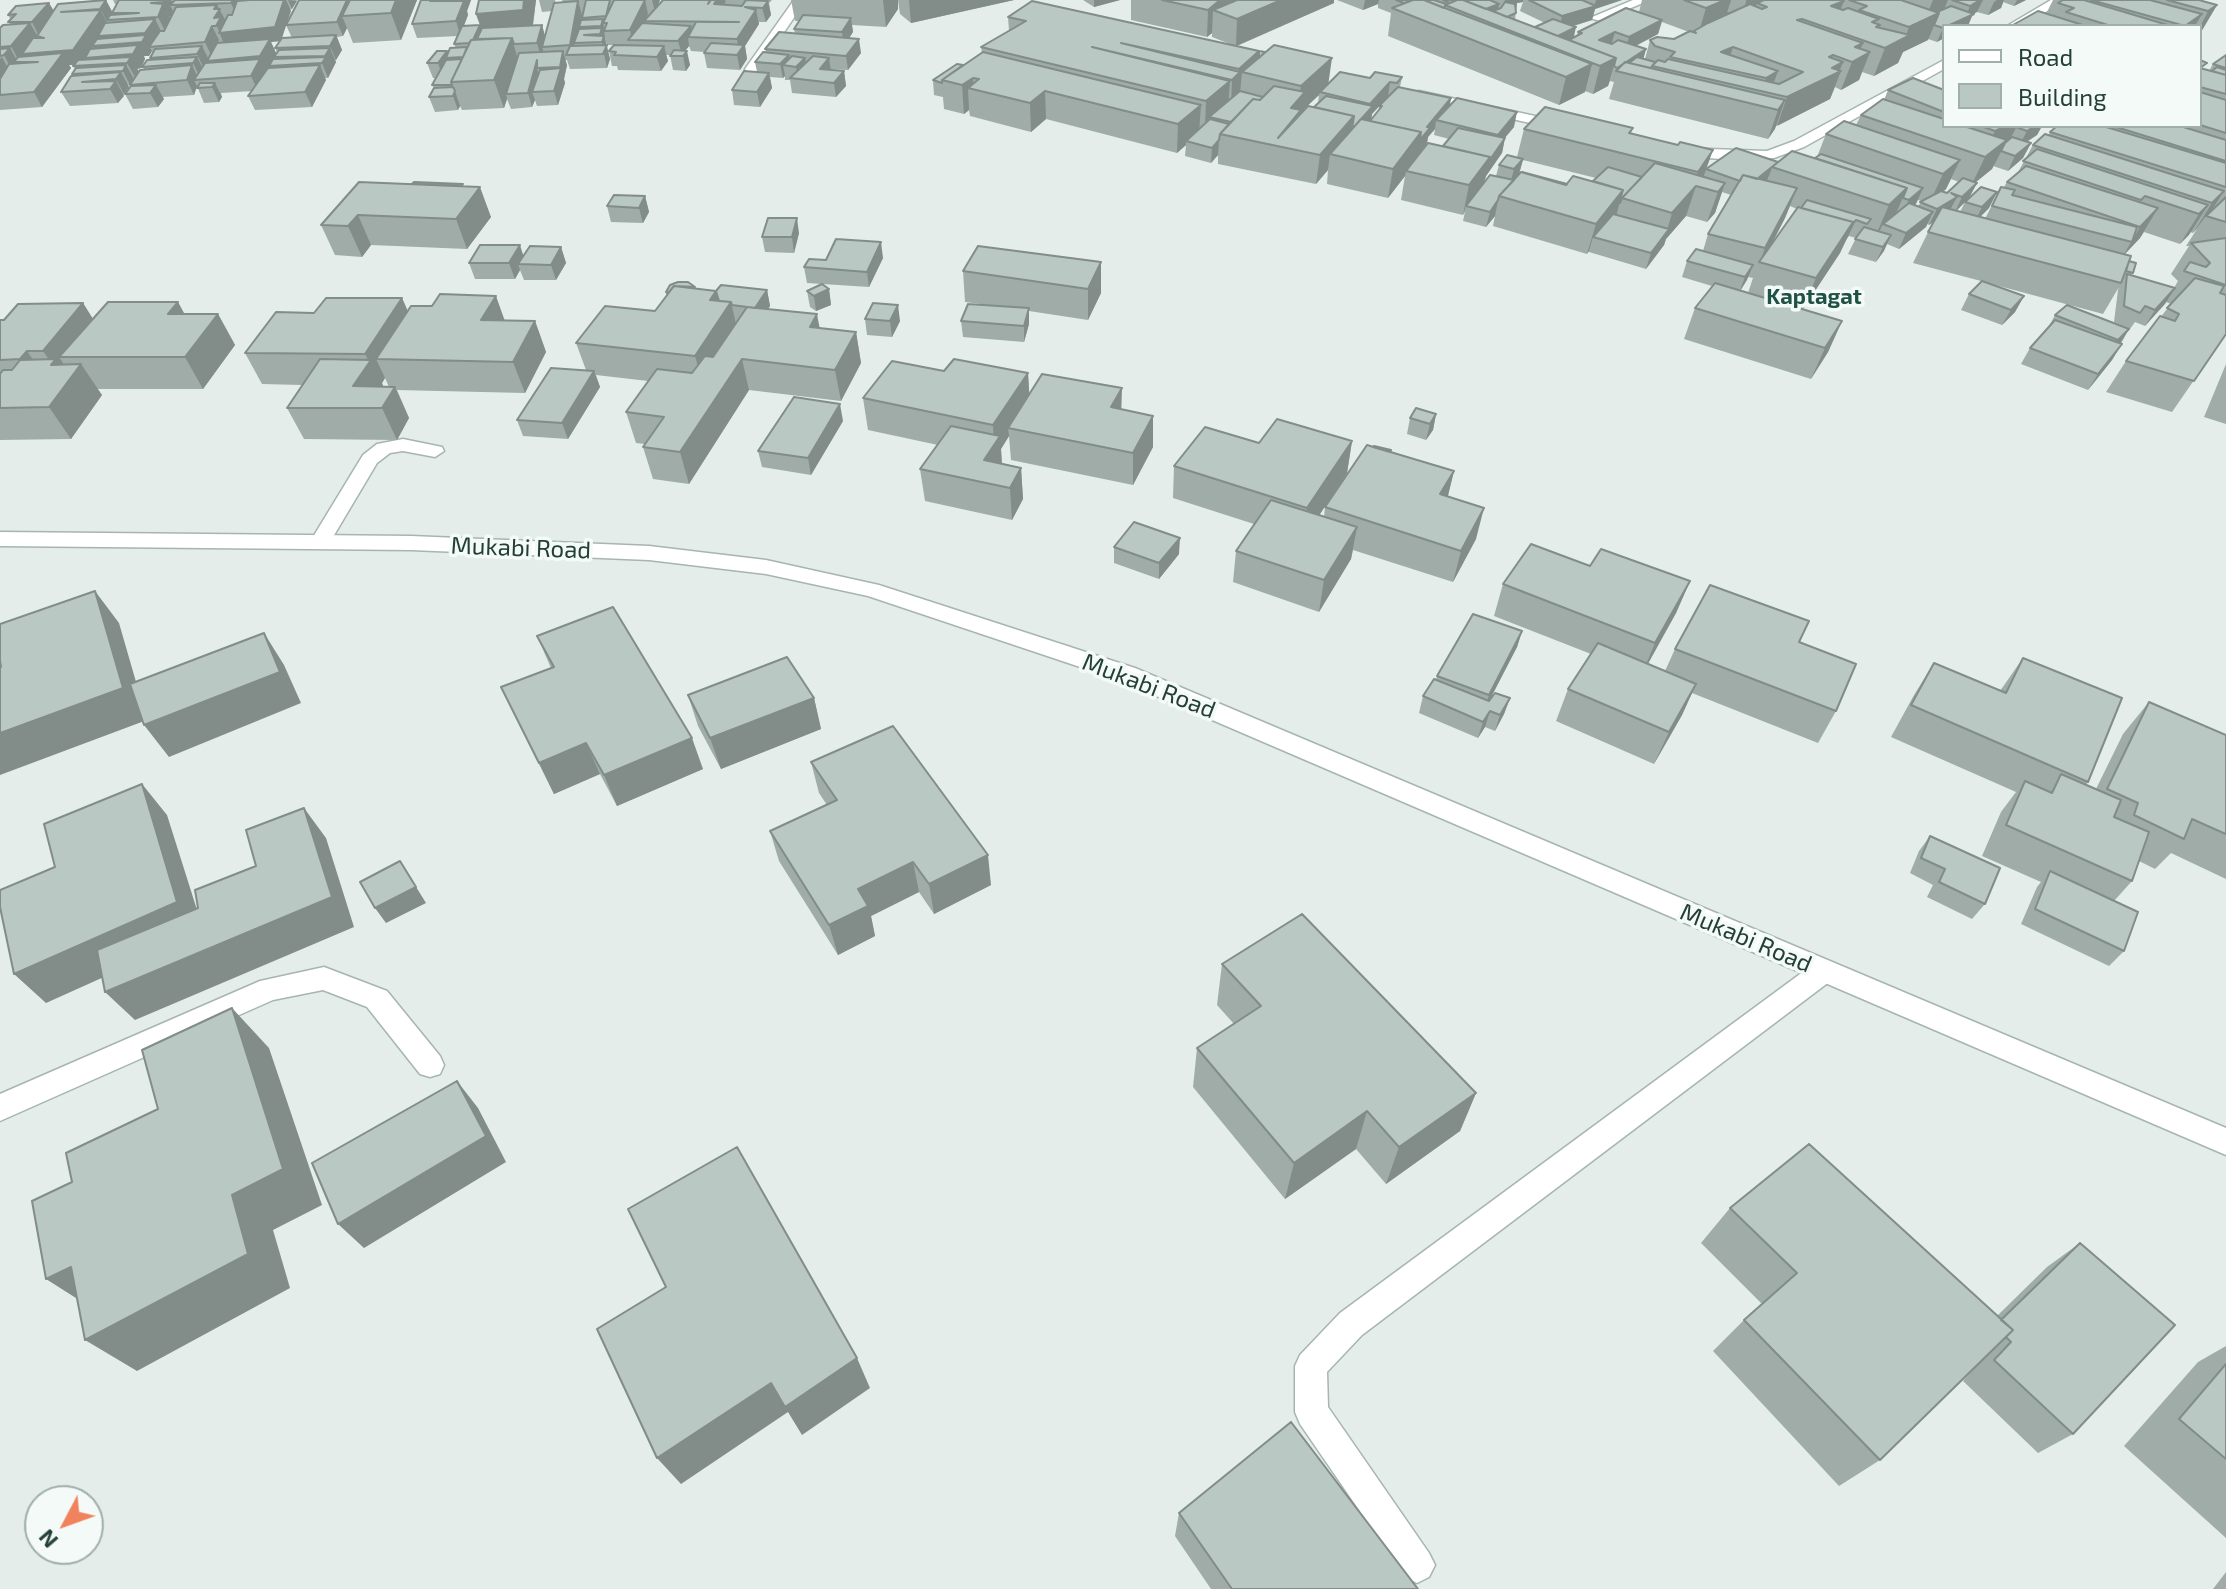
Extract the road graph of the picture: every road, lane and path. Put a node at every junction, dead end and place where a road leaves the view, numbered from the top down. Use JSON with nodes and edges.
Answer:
{"nodes":[{"id":1,"x":800,"y":0,"type":"edge"},
{"id":2,"x":1644,"y":0,"type":"edge"},
{"id":3,"x":2060,"y":0,"type":"edge"},
{"id":4,"x":1596,"y":18,"type":"edge"},
{"id":5,"x":2017,"y":24,"type":"edge"},
{"id":6,"x":1942,"y":65,"type":"edge"},
{"id":7,"x":752,"y":69,"type":"edge"},
{"id":8,"x":1406,"y":92,"type":"edge"},
{"id":9,"x":1577,"y":129,"type":"edge"},
{"id":10,"x":1670,"y":149,"type":"edge"},
{"id":11,"x":435,"y":451,"type":"dead end"},
{"id":12,"x":0,"y":539,"type":"edge"},
{"id":13,"x":320,"y":542,"type":"junction"},
{"id":14,"x":1824,"y":971,"type":"junction"},
{"id":15,"x":430,"y":1065,"type":"dead end"},
{"id":16,"x":0,"y":1108,"type":"edge"},
{"id":17,"x":2226,"y":1142,"type":"edge"},
{"id":18,"x":1417,"y":1565,"type":"dead end"}],
"edges":[{"from":1,"to":7,"type":"street"},
{"from":2,"to":4,"type":"street"},
{"from":3,"to":5,"type":"street"},
{"from":6,"to":10,"type":"street"},
{"from":8,"to":9,"type":"street"},
{"from":11,"to":13,"type":"street"},
{"from":12,"to":13,"type":"street","name":"Mukabi Road"},
{"from":13,"to":14,"type":"street","name":"Mukabi Road"},
{"from":14,"to":17,"type":"street","name":"Mukabi Road"},
{"from":14,"to":18,"type":"street"},
{"from":15,"to":16,"type":"street"}]}
